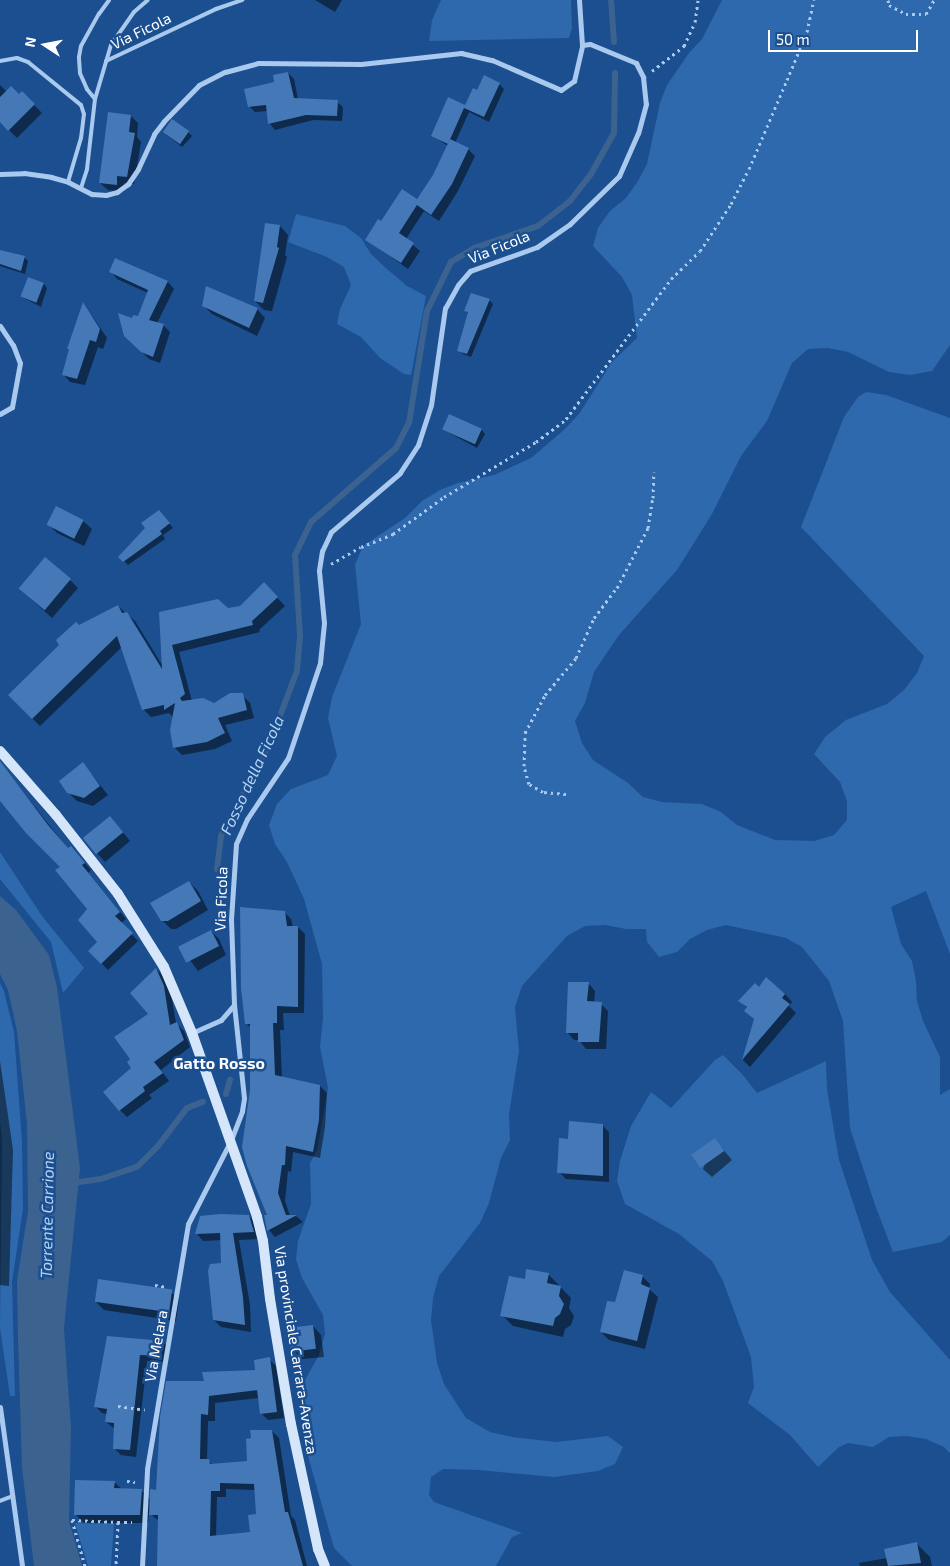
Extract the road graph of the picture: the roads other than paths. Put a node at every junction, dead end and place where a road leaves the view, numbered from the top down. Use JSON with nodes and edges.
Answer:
{"nodes":[{"id":1,"x":109,"y":0,"type":"edge"},
{"id":2,"x":148,"y":0,"type":"edge"},
{"id":3,"x":242,"y":0,"type":"edge"},
{"id":4,"x":580,"y":0,"type":"edge"},
{"id":5,"x":582,"y":45,"type":"junction"},
{"id":6,"x":106,"y":61,"type":"junction"},
{"id":7,"x":0,"y":62,"type":"edge"},
{"id":8,"x":95,"y":99,"type":"junction"},
{"id":9,"x":0,"y":174,"type":"edge"},
{"id":10,"x":68,"y":182,"type":"junction"},
{"id":11,"x":81,"y":188,"type":"junction"},
{"id":12,"x":0,"y":326,"type":"edge"},
{"id":13,"x":0,"y":414,"type":"edge"},
{"id":14,"x":0,"y":751,"type":"edge"},
{"id":15,"x":234,"y":1005,"type":"junction"},
{"id":16,"x":192,"y":1033,"type":"junction"},
{"id":17,"x":231,"y":1140,"type":"junction"},
{"id":18,"x":0,"y":1407,"type":"edge"},
{"id":19,"x":13,"y":1496,"type":"junction"},
{"id":20,"x":0,"y":1501,"type":"edge"},
{"id":21,"x":22,"y":1566,"type":"edge"},
{"id":22,"x":142,"y":1566,"type":"edge"},
{"id":23,"x":325,"y":1566,"type":"edge"}],
"edges":[{"from":1,"to":8,"type":"lane"},
{"from":2,"to":6,"type":"lane","name":"Via Ficola"},
{"from":3,"to":6,"type":"lane","name":"Via Ficola"},
{"from":4,"to":5,"type":"street"},
{"from":5,"to":11,"type":"street"},
{"from":5,"to":15,"type":"street","name":"Via Ficola"},
{"from":6,"to":8,"type":"lane","name":"Via Ficola"},
{"from":7,"to":10,"type":"lane"},
{"from":8,"to":11,"type":"lane","name":"Via Ficola"},
{"from":9,"to":10,"type":"street"},
{"from":10,"to":11,"type":"street"},
{"from":12,"to":13,"type":"street"},
{"from":14,"to":16,"type":"main road","name":"Via provinciale Carrara-Avenza"},
{"from":15,"to":16,"type":"street"},
{"from":15,"to":17,"type":"street"},
{"from":16,"to":17,"type":"main road","name":"Via provinciale Carrara-Avenza"},
{"from":17,"to":22,"type":"street","name":"Via Melara"},
{"from":17,"to":23,"type":"main road","name":"Via provinciale Carrara-Avenza"},
{"from":18,"to":19,"type":"street"},
{"from":19,"to":20,"type":"lane"},
{"from":19,"to":21,"type":"street"}]}
